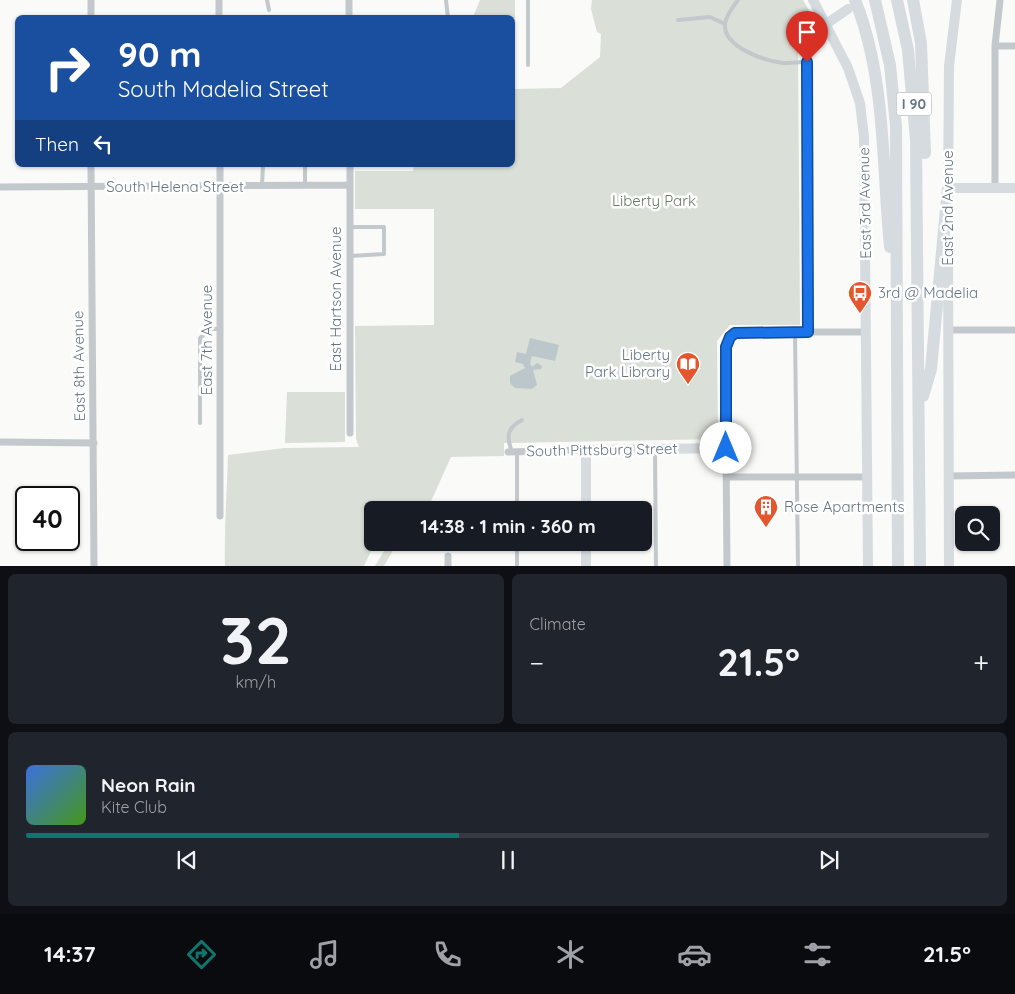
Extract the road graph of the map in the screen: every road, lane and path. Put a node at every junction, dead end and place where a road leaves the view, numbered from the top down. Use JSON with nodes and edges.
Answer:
{"nodes":[{"id":1,"x":91,"y":0,"type":"edge"},
{"id":2,"x":219,"y":0,"type":"edge"},
{"id":3,"x":267,"y":0,"type":"edge"},
{"id":4,"x":348,"y":0,"type":"edge"},
{"id":5,"x":446,"y":0,"type":"edge"},
{"id":6,"x":528,"y":0,"type":"edge"},
{"id":7,"x":738,"y":0,"type":"edge"},
{"id":8,"x":813,"y":0,"type":"edge"},
{"id":9,"x":875,"y":0,"type":"edge"},
{"id":10,"x":898,"y":0,"type":"edge"},
{"id":11,"x":913,"y":0,"type":"edge"},
{"id":12,"x":957,"y":0,"type":"edge"},
{"id":13,"x":1000,"y":0,"type":"edge"},
{"id":14,"x":852,"y":4,"type":"edge"},
{"id":15,"x":269,"y":10,"type":"dead end"},
{"id":16,"x":91,"y":15,"type":"edge"},
{"id":17,"x":219,"y":15,"type":"edge"},
{"id":18,"x":349,"y":15,"type":"edge"},
{"id":19,"x":448,"y":15,"type":"edge"},
{"id":20,"x":678,"y":20,"type":"dead end"},
{"id":21,"x":826,"y":23,"type":"junction"},
{"id":22,"x":725,"y":24,"type":"junction"},
{"id":23,"x":995,"y":46,"type":"junction"},
{"id":24,"x":1015,"y":46,"type":"edge"},
{"id":25,"x":807,"y":62,"type":"junction"},
{"id":26,"x":528,"y":64,"type":"dead end"},
{"id":27,"x":91,"y":167,"type":"edge"},
{"id":28,"x":220,"y":167,"type":"edge"},
{"id":29,"x":263,"y":167,"type":"edge"},
{"id":30,"x":305,"y":167,"type":"edge"},
{"id":31,"x":350,"y":167,"type":"edge"},
{"id":32,"x":350,"y":185,"type":"junction"},
{"id":33,"x":262,"y":186,"type":"junction"},
{"id":34,"x":305,"y":186,"type":"junction"},
{"id":35,"x":0,"y":187,"type":"edge"},
{"id":36,"x":91,"y":187,"type":"junction"},
{"id":37,"x":220,"y":187,"type":"junction"},
{"id":38,"x":948,"y":188,"type":"junction"},
{"id":39,"x":995,"y":188,"type":"junction"},
{"id":40,"x":1015,"y":188,"type":"edge"},
{"id":41,"x":917,"y":210,"type":"junction"},
{"id":42,"x":350,"y":227,"type":"junction"},
{"id":43,"x":350,"y":256,"type":"junction"},
{"id":44,"x":896,"y":310,"type":"junction"},
{"id":45,"x":221,"y":329,"type":"junction"},
{"id":46,"x":949,"y":330,"type":"junction"},
{"id":47,"x":1015,"y":330,"type":"edge"},
{"id":48,"x":795,"y":332,"type":"junction"},
{"id":49,"x":808,"y":332,"type":"junction"},
{"id":50,"x":866,"y":332,"type":"junction"},
{"id":51,"x":919,"y":408,"type":"junction"},
{"id":52,"x":522,"y":420,"type":"dead end"},
{"id":53,"x":200,"y":423,"type":"dead end"},
{"id":54,"x":350,"y":433,"type":"dead end"},
{"id":55,"x":0,"y":442,"type":"edge"},
{"id":56,"x":94,"y":443,"type":"junction"},
{"id":57,"x":726,"y":448,"type":"junction"},
{"id":58,"x":586,"y":450,"type":"junction"},
{"id":59,"x":655,"y":450,"type":"junction"},
{"id":60,"x":512,"y":452,"type":"junction"},
{"id":61,"x":1015,"y":475,"type":"edge"},
{"id":62,"x":949,"y":476,"type":"junction"},
{"id":63,"x":727,"y":477,"type":"junction"},
{"id":64,"x":797,"y":477,"type":"junction"},
{"id":65,"x":867,"y":477,"type":"junction"},
{"id":66,"x":516,"y":501,"type":"edge"},
{"id":67,"x":586,"y":501,"type":"edge"},
{"id":68,"x":220,"y":516,"type":"dead end"},
{"id":69,"x":517,"y":551,"type":"edge"},
{"id":70,"x":586,"y":551,"type":"edge"},
{"id":71,"x":448,"y":556,"type":"dead end"},
{"id":72,"x":94,"y":566,"type":"edge"},
{"id":73,"x":448,"y":566,"type":"edge"},
{"id":74,"x":517,"y":566,"type":"edge"},
{"id":75,"x":586,"y":566,"type":"edge"},
{"id":76,"x":656,"y":566,"type":"edge"},
{"id":77,"x":727,"y":566,"type":"edge"},
{"id":78,"x":798,"y":566,"type":"edge"},
{"id":79,"x":868,"y":566,"type":"edge"},
{"id":80,"x":898,"y":566,"type":"edge"},
{"id":81,"x":920,"y":566,"type":"edge"},
{"id":82,"x":949,"y":566,"type":"edge"}],
"edges":[{"from":1,"to":16,"type":"street"},
{"from":2,"to":17,"type":"street"},
{"from":3,"to":15,"type":"lane"},
{"from":4,"to":18,"type":"street"},
{"from":5,"to":19,"type":"lane"},
{"from":6,"to":26,"type":"lane"},
{"from":7,"to":22,"type":"lane"},
{"from":8,"to":21,"type":"street","name":"East 3rd Avenue"},
{"from":9,"to":44,"type":"highway","number":"I 90"},
{"from":10,"to":41,"type":"highway","number":"I 90"},
{"from":11,"to":41,"type":"highway"},
{"from":12,"to":38,"type":"street","name":"East 2nd Avenue"},
{"from":13,"to":23,"type":"street"},
{"from":14,"to":21,"type":"street"},
{"from":14,"to":44,"type":"highway"},
{"from":20,"to":22,"type":"lane"},
{"from":21,"to":25,"type":"street"},
{"from":21,"to":50,"type":"street","name":"East 3rd Avenue"},
{"from":22,"to":25,"type":"lane"},
{"from":23,"to":24,"type":"street"},
{"from":23,"to":39,"type":"street"},
{"from":25,"to":49,"type":"street"},
{"from":27,"to":36,"type":"street","name":"East 8th Avenue"},
{"from":28,"to":37,"type":"street","name":"East 7th Avenue"},
{"from":29,"to":33,"type":"lane"},
{"from":30,"to":34,"type":"lane"},
{"from":31,"to":32,"type":"street","name":"East Hartson Avenue"},
{"from":32,"to":34,"type":"street","name":"South Helena Street"},
{"from":32,"to":42,"type":"street","name":"East Hartson Avenue"},
{"from":33,"to":34,"type":"street","name":"South Helena Street"},
{"from":33,"to":37,"type":"street","name":"South Helena Street"},
{"from":35,"to":36,"type":"street","name":"South Helena Street"},
{"from":36,"to":37,"type":"street","name":"South Helena Street"},
{"from":36,"to":56,"type":"street","name":"East 8th Avenue"},
{"from":37,"to":45,"type":"street","name":"East 7th Avenue"},
{"from":38,"to":39,"type":"street"},
{"from":38,"to":46,"type":"street","name":"East 2nd Avenue"},
{"from":38,"to":51,"type":"highway"},
{"from":39,"to":40,"type":"street"},
{"from":41,"to":51,"type":"highway","number":"I 90"},
{"from":42,"to":43,"type":"street","name":"East Hartson Avenue"},
{"from":42,"to":43,"type":"lane"},
{"from":43,"to":54,"type":"street","name":"East Hartson Avenue"},
{"from":44,"to":80,"type":"highway","number":"I 90"},
{"from":45,"to":53,"type":"lane"},
{"from":45,"to":68,"type":"street","name":"East 7th Avenue"},
{"from":46,"to":47,"type":"street"},
{"from":46,"to":62,"type":"street","name":"East 2nd Avenue"},
{"from":48,"to":49,"type":"street"},
{"from":48,"to":57,"type":"street"},
{"from":48,"to":64,"type":"lane"},
{"from":49,"to":50,"type":"street"},
{"from":50,"to":65,"type":"street","name":"East 3rd Avenue"},
{"from":51,"to":81,"type":"highway","number":"I 90"},
{"from":52,"to":60,"type":"lane"},
{"from":55,"to":56,"type":"street"},
{"from":56,"to":72,"type":"street","name":"East 8th Avenue"},
{"from":57,"to":59,"type":"street","name":"South Pittsburg Street"},
{"from":57,"to":63,"type":"street"},
{"from":58,"to":59,"type":"street","name":"South Pittsburg Street"},
{"from":58,"to":60,"type":"street","name":"South Pittsburg Street"},
{"from":58,"to":67,"type":"street"},
{"from":59,"to":76,"type":"lane"},
{"from":60,"to":66,"type":"lane"},
{"from":61,"to":62,"type":"street"},
{"from":62,"to":82,"type":"street","name":"East 2nd Avenue"},
{"from":63,"to":64,"type":"street"},
{"from":63,"to":77,"type":"street"},
{"from":64,"to":65,"type":"street"},
{"from":64,"to":78,"type":"lane"},
{"from":65,"to":79,"type":"street","name":"East 3rd Avenue"},
{"from":69,"to":74,"type":"lane"},
{"from":70,"to":75,"type":"street"},
{"from":71,"to":73,"type":"street"}]}
